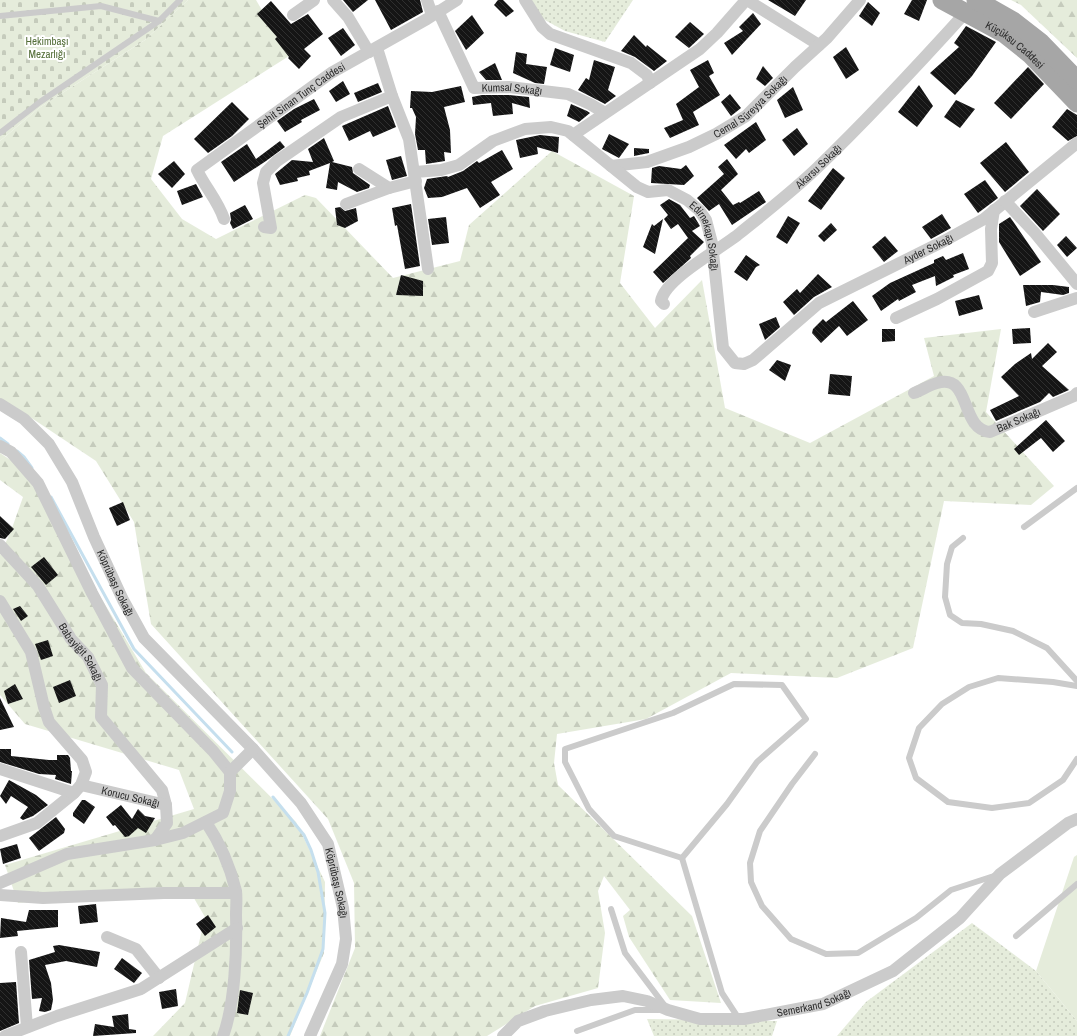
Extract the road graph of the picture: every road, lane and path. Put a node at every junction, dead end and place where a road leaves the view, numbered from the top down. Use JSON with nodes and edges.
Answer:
{"nodes":[{"id":1,"x":180,"y":0,"type":"edge"},
{"id":2,"x":314,"y":0,"type":"edge"},
{"id":3,"x":333,"y":0,"type":"edge"},
{"id":4,"x":427,"y":0,"type":"edge"},
{"id":5,"x":457,"y":0,"type":"edge"},
{"id":6,"x":525,"y":0,"type":"edge"},
{"id":7,"x":860,"y":0,"type":"edge"},
{"id":8,"x":942,"y":0,"type":"edge"},
{"id":9,"x":743,"y":1,"type":"edge"},
{"id":10,"x":971,"y":6,"type":"edge"},
{"id":11,"x":435,"y":13,"type":"junction"},
{"id":12,"x":0,"y":16,"type":"edge"},
{"id":13,"x":293,"y":16,"type":"dead end"},
{"id":14,"x":160,"y":21,"type":"junction"},
{"id":15,"x":819,"y":45,"type":"junction"},
{"id":16,"x":373,"y":50,"type":"junction"},
{"id":17,"x":1043,"y":68,"type":"junction"},
{"id":18,"x":1077,"y":80,"type":"edge"},
{"id":19,"x":650,"y":84,"type":"junction"},
{"id":20,"x":1077,"y":92,"type":"edge"},
{"id":21,"x":392,"y":96,"type":"junction"},
{"id":22,"x":1077,"y":103,"type":"edge"},
{"id":23,"x":605,"y":113,"type":"junction"},
{"id":24,"x":0,"y":133,"type":"edge"},
{"id":25,"x":573,"y":135,"type":"junction"},
{"id":26,"x":1077,"y":144,"type":"edge"},
{"id":27,"x":611,"y":166,"type":"junction"},
{"id":28,"x":359,"y":169,"type":"dead end"},
{"id":29,"x":415,"y":176,"type":"junction"},
{"id":30,"x":389,"y":188,"type":"junction"},
{"id":31,"x":1005,"y":201,"type":"junction"},
{"id":32,"x":346,"y":204,"type":"dead end"},
{"id":33,"x":994,"y":210,"type":"junction"},
{"id":34,"x":224,"y":219,"type":"dead end"},
{"id":35,"x":264,"y":227,"type":"dead end"},
{"id":36,"x":713,"y":253,"type":"junction"},
{"id":37,"x":428,"y":269,"type":"dead end"},
{"id":38,"x":1077,"y":284,"type":"edge"},
{"id":39,"x":1077,"y":298,"type":"edge"},
{"id":40,"x":664,"y":304,"type":"dead end"},
{"id":41,"x":1034,"y":312,"type":"dead end"},
{"id":42,"x":896,"y":318,"type":"dead end"},
{"id":43,"x":773,"y":343,"type":"joint"},
{"id":44,"x":914,"y":393,"type":"dead end"},
{"id":45,"x":1077,"y":393,"type":"edge"},
{"id":46,"x":0,"y":404,"type":"edge"},
{"id":47,"x":0,"y":446,"type":"edge"},
{"id":48,"x":1077,"y":488,"type":"edge"},
{"id":49,"x":1024,"y":527,"type":"dead end"},
{"id":50,"x":963,"y":538,"type":"dead end"},
{"id":51,"x":0,"y":545,"type":"edge"},
{"id":52,"x":0,"y":601,"type":"edge"},
{"id":53,"x":1077,"y":681,"type":"edge"},
{"id":54,"x":1077,"y":686,"type":"edge"},
{"id":55,"x":253,"y":749,"type":"junction"},
{"id":56,"x":815,"y":754,"type":"dead end"},
{"id":57,"x":1077,"y":759,"type":"edge"},
{"id":58,"x":0,"y":769,"type":"edge"},
{"id":59,"x":230,"y":772,"type":"junction"},
{"id":60,"x":78,"y":789,"type":"junction"},
{"id":61,"x":166,"y":805,"type":"junction"},
{"id":62,"x":1077,"y":819,"type":"edge"},
{"id":63,"x":206,"y":822,"type":"junction"},
{"id":64,"x":0,"y":836,"type":"edge"},
{"id":65,"x":155,"y":840,"type":"junction"},
{"id":66,"x":682,"y":858,"type":"junction"},
{"id":67,"x":1000,"y":874,"type":"junction"},
{"id":68,"x":0,"y":883,"type":"edge"},
{"id":69,"x":1077,"y":884,"type":"edge"},
{"id":70,"x":236,"y":893,"type":"junction"},
{"id":71,"x":0,"y":895,"type":"edge"},
{"id":72,"x":611,"y":909,"type":"dead end"},
{"id":73,"x":237,"y":928,"type":"junction"},
{"id":74,"x":1016,"y":936,"type":"dead end"},
{"id":75,"x":107,"y":937,"type":"dead end"},
{"id":76,"x":21,"y":952,"type":"dead end"},
{"id":77,"x":159,"y":978,"type":"junction"},
{"id":78,"x":668,"y":1010,"type":"junction"},
{"id":79,"x":739,"y":1019,"type":"junction"},
{"id":80,"x":27,"y":1027,"type":"junction"},
{"id":81,"x":577,"y":1031,"type":"dead end"},
{"id":82,"x":5,"y":1036,"type":"edge"},
{"id":83,"x":223,"y":1036,"type":"edge"},
{"id":84,"x":310,"y":1036,"type":"edge"},
{"id":85,"x":503,"y":1036,"type":"edge"}],
"edges":[{"from":1,"to":14,"type":"lane"},
{"from":2,"to":13,"type":"street"},
{"from":3,"to":16,"type":"street"},
{"from":4,"to":11,"type":"street"},
{"from":5,"to":11,"type":"street","name":"Şehit Sinan Tunç Caddesi"},
{"from":6,"to":19,"type":"street"},
{"from":7,"to":15,"type":"street","name":"Cemal Süreyya Sokağı"},
{"from":8,"to":10,"type":"main road","name":"Küçüksu Caddesi"},
{"from":9,"to":15,"type":"street"},
{"from":9,"to":19,"type":"street"},
{"from":10,"to":17,"type":"main road","name":"Küçüksu Caddesi"},
{"from":10,"to":18,"type":"main road","name":"Küçüksu Caddesi"},
{"from":10,"to":36,"type":"street","name":"Akarsu Sokağı"},
{"from":11,"to":16,"type":"street","name":"Şehit Sinan Tunç Caddesi"},
{"from":11,"to":23,"type":"street","name":"Kumsal Sokağı"},
{"from":12,"to":14,"type":"lane"},
{"from":14,"to":24,"type":"lane"},
{"from":15,"to":27,"type":"street","name":"Cemal Süreyya Sokağı"},
{"from":16,"to":21,"type":"street"},
{"from":16,"to":34,"type":"street","name":"Şehit Sinan Tunç Caddesi"},
{"from":17,"to":20,"type":"main road"},
{"from":17,"to":22,"type":"main road","name":"Küçüksu Caddesi"},
{"from":19,"to":23,"type":"street"},
{"from":21,"to":29,"type":"street"},
{"from":21,"to":35,"type":"street"},
{"from":23,"to":25,"type":"street"},
{"from":25,"to":27,"type":"street","name":"Edirnekapı Sokağı"},
{"from":25,"to":29,"type":"street","name":"Edirnekapı Sokağı"},
{"from":26,"to":31,"type":"street","name":"Ayder Sokağı"},
{"from":27,"to":36,"type":"street","name":"Edirnekapı Sokağı"},
{"from":28,"to":30,"type":"street"},
{"from":29,"to":30,"type":"street","name":"Edirnekapı Sokağı"},
{"from":29,"to":37,"type":"street"},
{"from":30,"to":32,"type":"street","name":"Edirnekapı Sokağı"},
{"from":31,"to":33,"type":"street","name":"Ayder Sokağı"},
{"from":31,"to":38,"type":"street"},
{"from":33,"to":42,"type":"street"},
{"from":33,"to":43,"type":"street","name":"Ayder Sokağı"},
{"from":36,"to":40,"type":"street","name":"Akarsu Sokağı"},
{"from":36,"to":43,"type":"street","name":"Edirnekapı Sokağı"},
{"from":39,"to":41,"type":"street"},
{"from":44,"to":45,"type":"street","name":"Bak Sokağı"},
{"from":46,"to":55,"type":"street","name":"Köprübaşı Sokağı"},
{"from":47,"to":59,"type":"street"},
{"from":48,"to":49,"type":"lane"},
{"from":50,"to":53,"type":"lane"},
{"from":51,"to":61,"type":"street","name":"Babayiğit Sokağı"},
{"from":52,"to":60,"type":"street"},
{"from":54,"to":57,"type":"lane"},
{"from":55,"to":59,"type":"street"},
{"from":55,"to":84,"type":"street","name":"Köprübaşı Sokağı"},
{"from":56,"to":67,"type":"lane"},
{"from":58,"to":60,"type":"street","name":"Korucu Sokağı"},
{"from":59,"to":63,"type":"street"},
{"from":60,"to":61,"type":"street","name":"Korucu Sokağı"},
{"from":60,"to":64,"type":"street"},
{"from":61,"to":65,"type":"street","name":"Korucu Sokağı"},
{"from":62,"to":67,"type":"street","name":"Semerkand Sokağı"},
{"from":63,"to":65,"type":"street"},
{"from":63,"to":70,"type":"street"},
{"from":65,"to":68,"type":"street"},
{"from":66,"to":66,"type":"lane"},
{"from":66,"to":79,"type":"lane"},
{"from":67,"to":79,"type":"street","name":"Semerkand Sokağı"},
{"from":69,"to":74,"type":"lane"},
{"from":70,"to":71,"type":"street"},
{"from":70,"to":73,"type":"street"},
{"from":72,"to":78,"type":"lane"},
{"from":73,"to":77,"type":"street"},
{"from":73,"to":83,"type":"street"},
{"from":75,"to":77,"type":"street"},
{"from":76,"to":80,"type":"street"},
{"from":77,"to":80,"type":"street"},
{"from":78,"to":79,"type":"street","name":"Semerkand Sokağı"},
{"from":78,"to":81,"type":"lane"},
{"from":78,"to":85,"type":"street","name":"Semerkand Sokağı"},
{"from":80,"to":82,"type":"street"}]}
